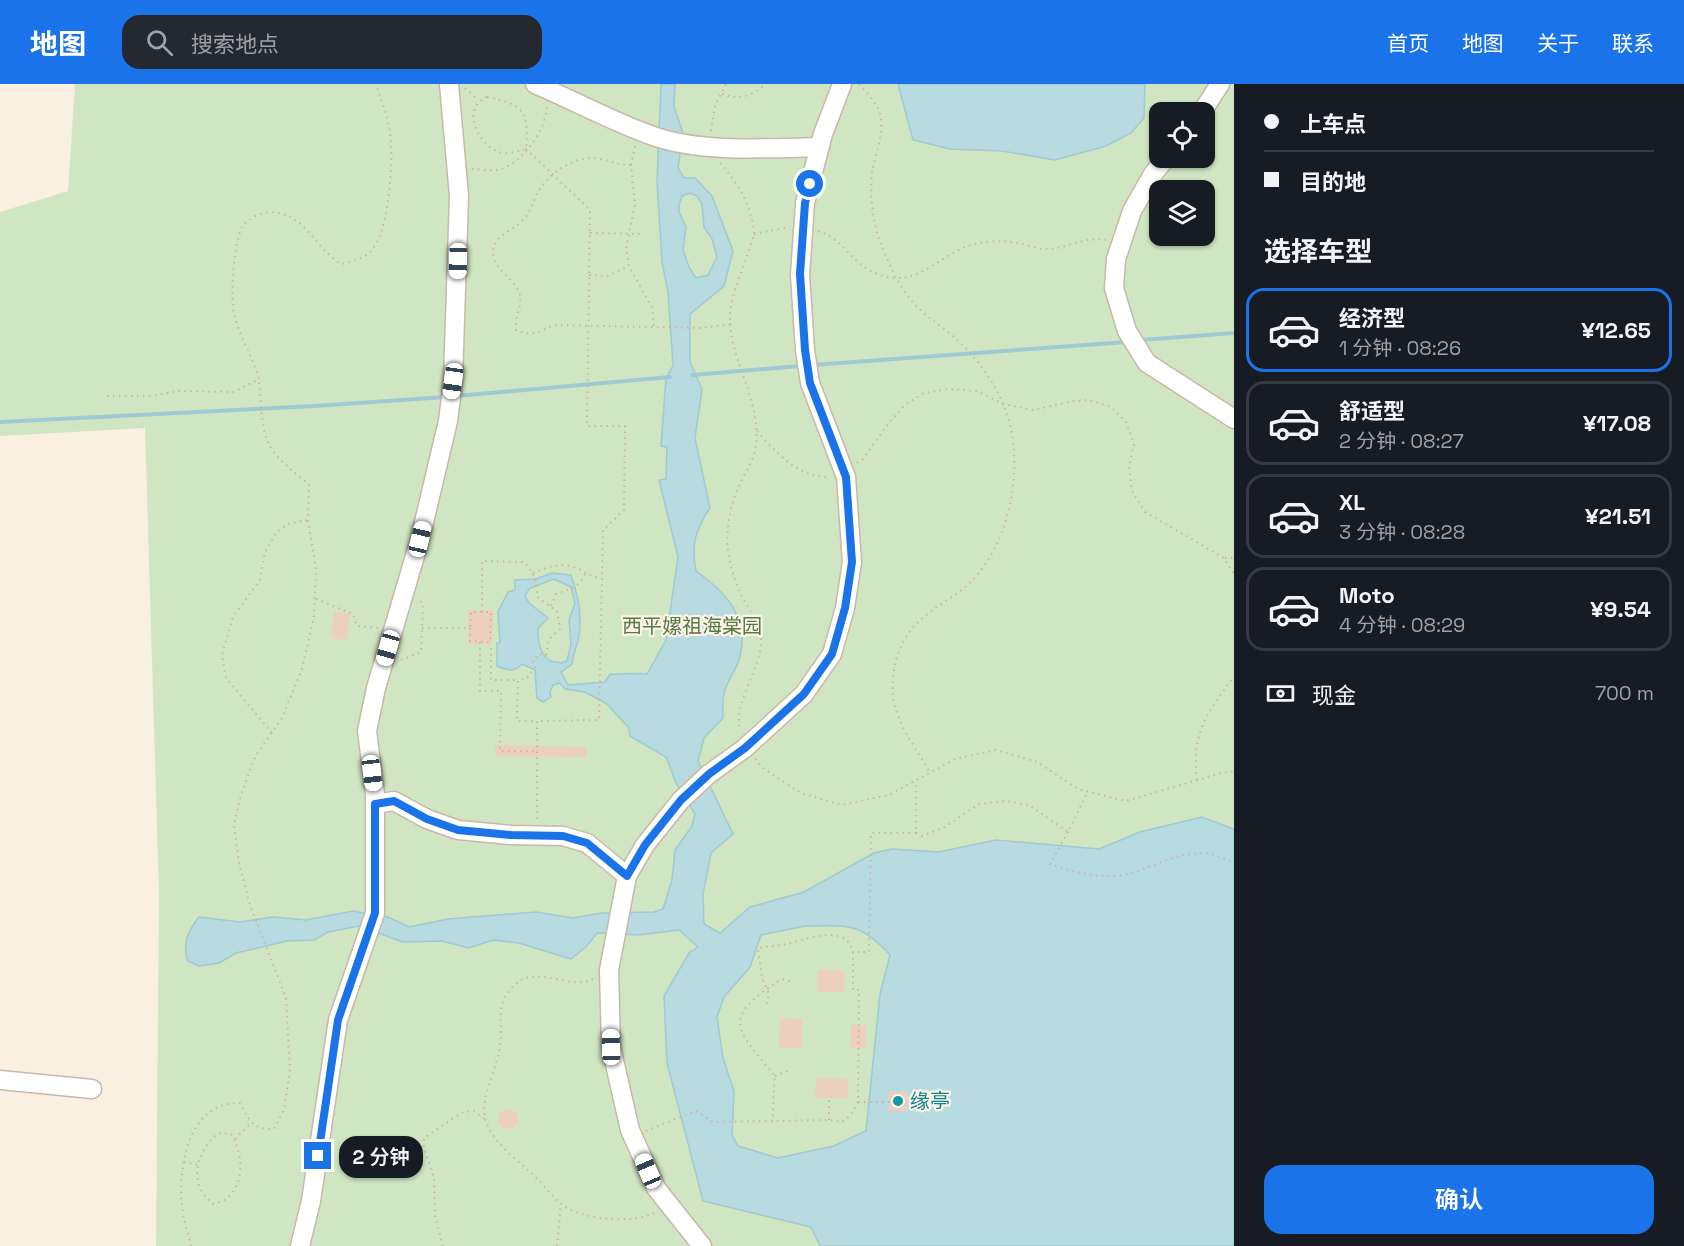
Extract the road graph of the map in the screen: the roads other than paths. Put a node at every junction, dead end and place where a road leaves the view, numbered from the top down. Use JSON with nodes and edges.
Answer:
{"nodes":[{"id":1,"x":449,"y":84,"type":"edge"},
{"id":2,"x":842,"y":84,"type":"edge"},
{"id":3,"x":1220,"y":84,"type":"edge"},
{"id":4,"x":542,"y":87,"type":"edge"},
{"id":5,"x":1208,"y":102,"type":"edge"},
{"id":6,"x":820,"y":147,"type":"junction"},
{"id":7,"x":1158,"y":168,"type":"edge"},
{"id":8,"x":1234,"y":419,"type":"edge"},
{"id":9,"x":375,"y":804,"type":"junction"},
{"id":10,"x":627,"y":876,"type":"junction"},
{"id":11,"x":0,"y":1080,"type":"edge"},
{"id":12,"x":92,"y":1089,"type":"dead end"},
{"id":13,"x":300,"y":1246,"type":"edge"},
{"id":14,"x":702,"y":1246,"type":"edge"}],
"edges":[{"from":1,"to":9,"type":"street"},
{"from":2,"to":6,"type":"street"},
{"from":3,"to":5,"type":"street"},
{"from":4,"to":6,"type":"street"},
{"from":6,"to":10,"type":"street"},
{"from":7,"to":8,"type":"street"},
{"from":9,"to":10,"type":"street"},
{"from":9,"to":13,"type":"street"},
{"from":10,"to":14,"type":"street"},
{"from":11,"to":12,"type":"street"}]}
